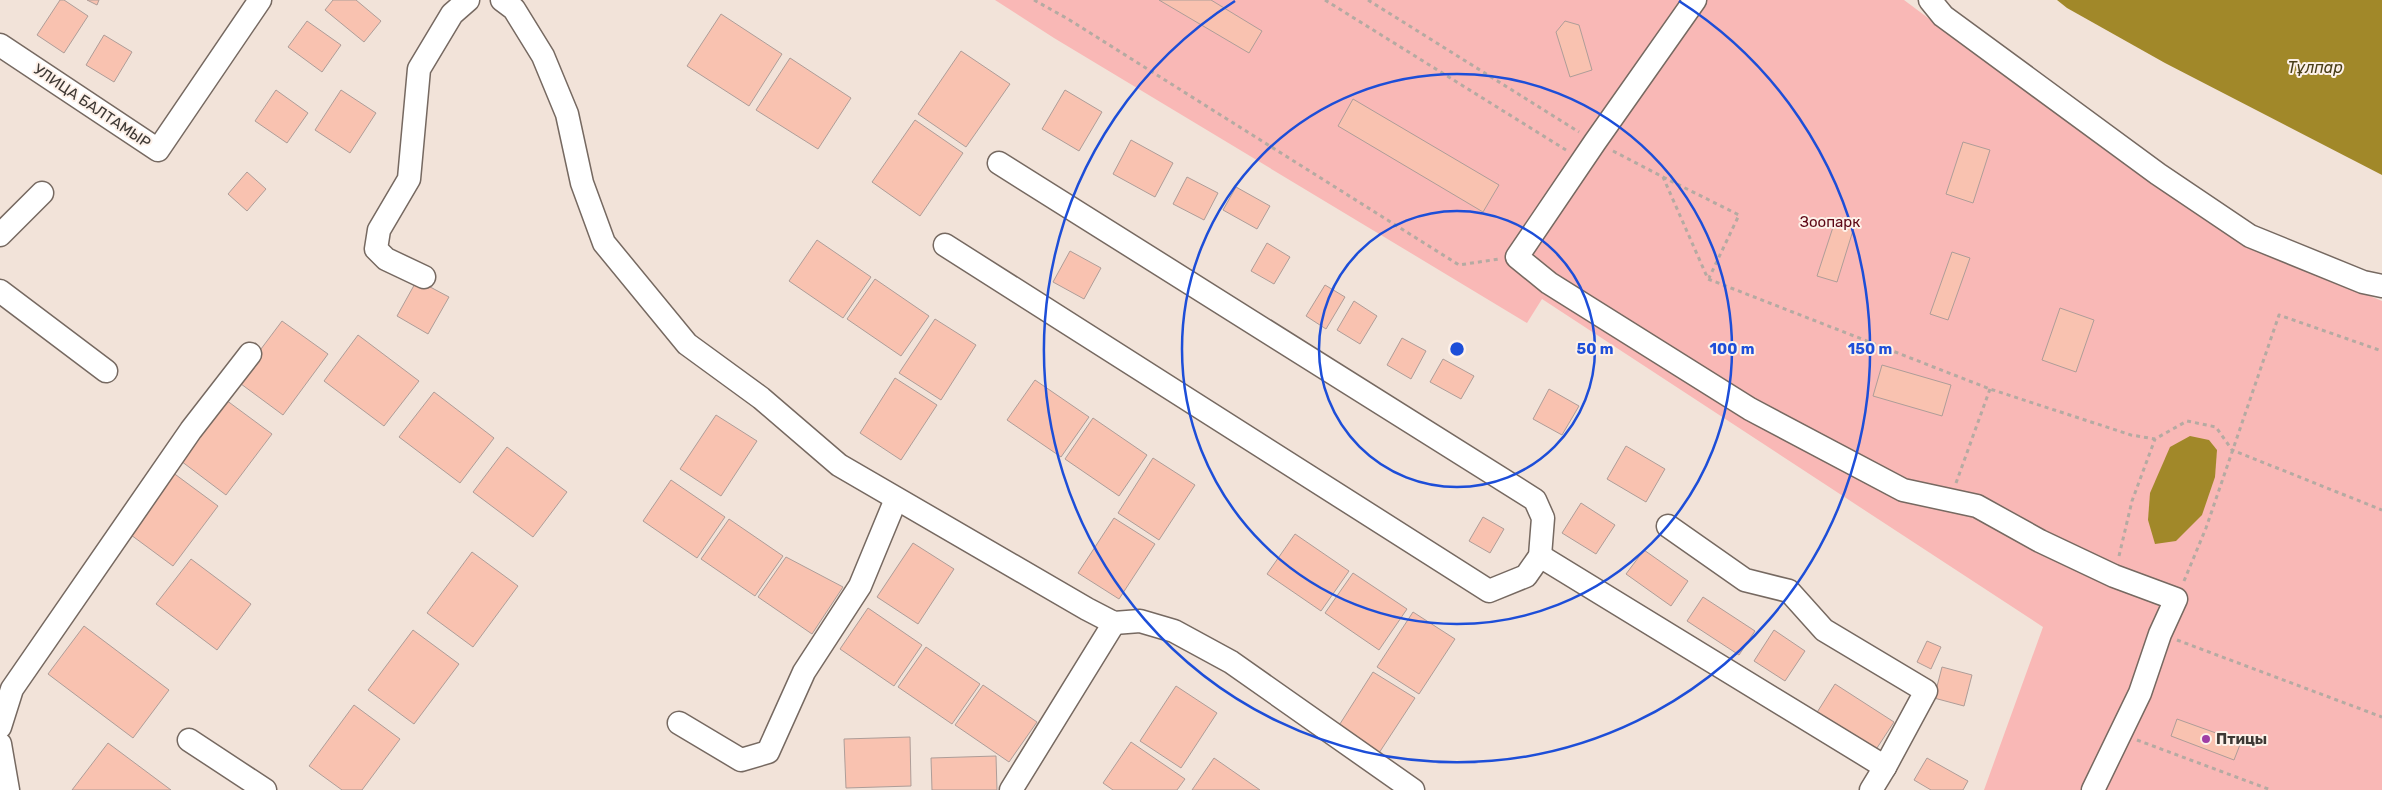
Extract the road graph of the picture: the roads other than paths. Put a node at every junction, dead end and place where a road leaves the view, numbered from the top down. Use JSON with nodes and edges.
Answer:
{"nodes":[{"id":1,"x":260,"y":0,"type":"edge"},
{"id":2,"x":468,"y":0,"type":"edge"},
{"id":3,"x":502,"y":0,"type":"edge"},
{"id":4,"x":1695,"y":0,"type":"edge"},
{"id":5,"x":1930,"y":0,"type":"edge"},
{"id":6,"x":0,"y":44,"type":"edge"},
{"id":7,"x":999,"y":163,"type":"dead end"},
{"id":8,"x":42,"y":193,"type":"dead end"},
{"id":9,"x":0,"y":235,"type":"edge"},
{"id":10,"x":945,"y":245,"type":"dead end"},
{"id":11,"x":424,"y":277,"type":"dead end"},
{"id":12,"x":2382,"y":286,"type":"edge"},
{"id":13,"x":0,"y":292,"type":"edge"},
{"id":14,"x":250,"y":354,"type":"dead end"},
{"id":15,"x":106,"y":371,"type":"dead end"},
{"id":16,"x":896,"y":499,"type":"junction"},
{"id":17,"x":1668,"y":526,"type":"dead end"},
{"id":18,"x":1540,"y":556,"type":"junction"},
{"id":19,"x":1114,"y":623,"type":"junction"},
{"id":20,"x":679,"y":724,"type":"dead end"},
{"id":21,"x":0,"y":726,"type":"edge"},
{"id":22,"x":189,"y":740,"type":"dead end"},
{"id":23,"x":1,"y":751,"type":"edge"},
{"id":24,"x":1885,"y":767,"type":"junction"},
{"id":25,"x":8,"y":790,"type":"edge"},
{"id":26,"x":265,"y":790,"type":"edge"},
{"id":27,"x":1011,"y":790,"type":"edge"},
{"id":28,"x":1414,"y":790,"type":"edge"},
{"id":29,"x":1871,"y":790,"type":"edge"},
{"id":30,"x":2093,"y":790,"type":"edge"}],
"edges":[{"from":1,"to":6,"type":"street","name":"УЛИЦА БАЛТАМЫР"},
{"from":2,"to":11,"type":"street"},
{"from":3,"to":16,"type":"street"},
{"from":4,"to":30,"type":"street"},
{"from":5,"to":12,"type":"street"},
{"from":7,"to":18,"type":"street"},
{"from":8,"to":9,"type":"street"},
{"from":10,"to":18,"type":"street"},
{"from":13,"to":15,"type":"street"},
{"from":14,"to":21,"type":"street"},
{"from":16,"to":19,"type":"street"},
{"from":16,"to":20,"type":"street"},
{"from":17,"to":24,"type":"street"},
{"from":18,"to":24,"type":"street"},
{"from":19,"to":27,"type":"street"},
{"from":19,"to":28,"type":"street"},
{"from":22,"to":26,"type":"street"},
{"from":23,"to":25,"type":"street"},
{"from":24,"to":29,"type":"street"}]}
